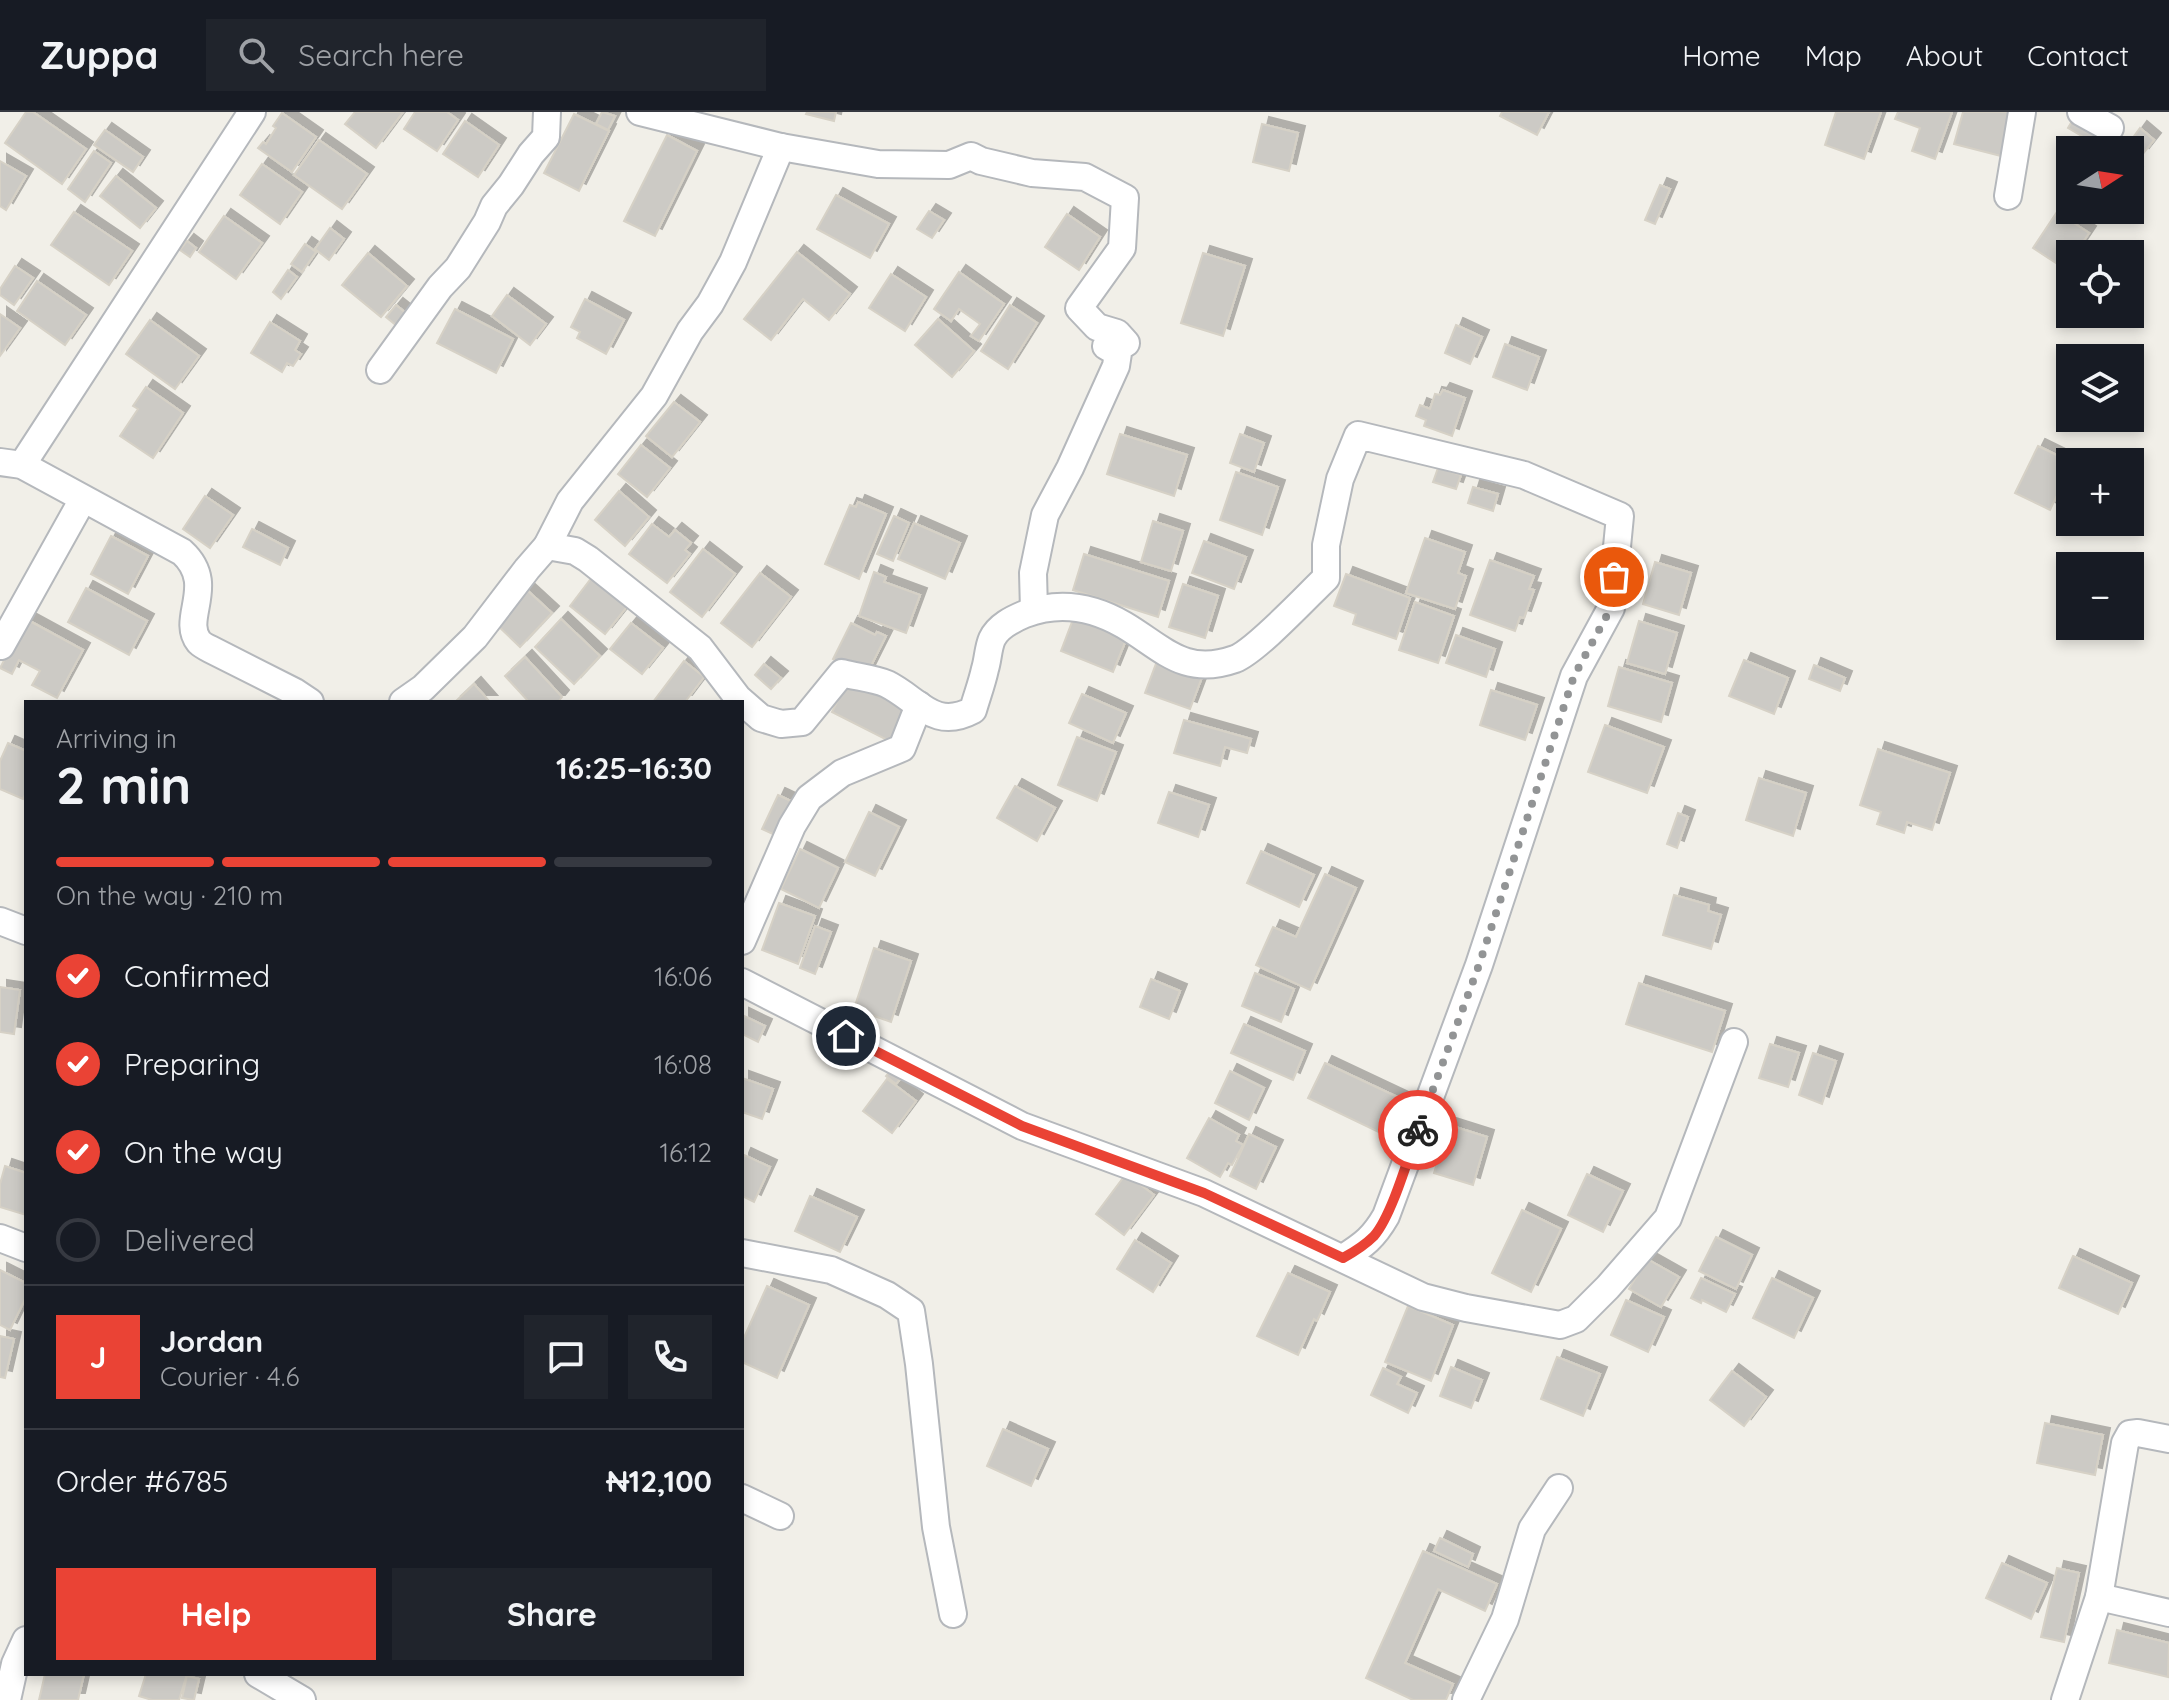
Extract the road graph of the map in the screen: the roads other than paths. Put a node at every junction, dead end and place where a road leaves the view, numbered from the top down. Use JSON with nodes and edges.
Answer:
{"nodes":[{"id":1,"x":252,"y":112,"type":"edge"},
{"id":2,"x":547,"y":112,"type":"edge"},
{"id":3,"x":640,"y":112,"type":"edge"},
{"id":4,"x":2022,"y":112,"type":"edge"},
{"id":5,"x":2081,"y":112,"type":"edge"},
{"id":6,"x":2110,"y":128,"type":"dead end"},
{"id":7,"x":781,"y":147,"type":"junction"},
{"id":8,"x":2008,"y":196,"type":"dead end"},
{"id":9,"x":380,"y":370,"type":"dead end"},
{"id":10,"x":11,"y":464,"type":"edge"},
{"id":11,"x":83,"y":499,"type":"junction"},
{"id":12,"x":547,"y":546,"type":"junction"},
{"id":13,"x":1034,"y":610,"type":"junction"},
{"id":14,"x":1,"y":646,"type":"edge"},
{"id":15,"x":307,"y":700,"type":"edge"},
{"id":16,"x":406,"y":700,"type":"edge"},
{"id":17,"x":740,"y":700,"type":"edge"},
{"id":18,"x":744,"y":703,"type":"edge"},
{"id":19,"x":919,"y":705,"type":"junction"},
{"id":20,"x":0,"y":921,"type":"edge"},
{"id":21,"x":24,"y":930,"type":"edge"},
{"id":22,"x":744,"y":936,"type":"edge"},
{"id":23,"x":744,"y":983,"type":"edge"},
{"id":24,"x":1734,"y":1042,"type":"dead end"},
{"id":25,"x":0,"y":1238,"type":"edge"},
{"id":26,"x":24,"y":1247,"type":"edge"},
{"id":27,"x":744,"y":1253,"type":"edge"},
{"id":28,"x":1343,"y":1258,"type":"junction"},
{"id":29,"x":2169,"y":1439,"type":"edge"},
{"id":30,"x":1559,"y":1488,"type":"dead end"},
{"id":31,"x":744,"y":1499,"type":"edge"},
{"id":32,"x":780,"y":1516,"type":"dead end"},
{"id":33,"x":2099,"y":1597,"type":"junction"},
{"id":34,"x":2169,"y":1613,"type":"edge"},
{"id":35,"x":953,"y":1614,"type":"dead end"},
{"id":36,"x":24,"y":1644,"type":"edge"},
{"id":37,"x":261,"y":1676,"type":"edge"},
{"id":38,"x":7,"y":1700,"type":"edge"},
{"id":39,"x":302,"y":1700,"type":"edge"},
{"id":40,"x":1466,"y":1700,"type":"edge"},
{"id":41,"x":2065,"y":1700,"type":"edge"}],
"edges":[{"from":1,"to":10,"type":"street"},
{"from":2,"to":9,"type":"street"},
{"from":3,"to":7,"type":"street"},
{"from":4,"to":8,"type":"street"},
{"from":5,"to":6,"type":"street"},
{"from":7,"to":12,"type":"street"},
{"from":7,"to":13,"type":"street"},
{"from":10,"to":11,"type":"street"},
{"from":11,"to":14,"type":"street"},
{"from":11,"to":15,"type":"street"},
{"from":12,"to":16,"type":"street"},
{"from":12,"to":17,"type":"street"},
{"from":13,"to":19,"type":"street"},
{"from":13,"to":28,"type":"street"},
{"from":18,"to":19,"type":"street"},
{"from":19,"to":22,"type":"street"},
{"from":20,"to":21,"type":"street"},
{"from":23,"to":28,"type":"street"},
{"from":24,"to":28,"type":"street"},
{"from":25,"to":26,"type":"street"},
{"from":27,"to":35,"type":"street"},
{"from":29,"to":33,"type":"street"},
{"from":30,"to":40,"type":"street"},
{"from":31,"to":32,"type":"street"},
{"from":33,"to":34,"type":"street"},
{"from":33,"to":41,"type":"street"},
{"from":36,"to":38,"type":"street"},
{"from":37,"to":39,"type":"street"}]}
